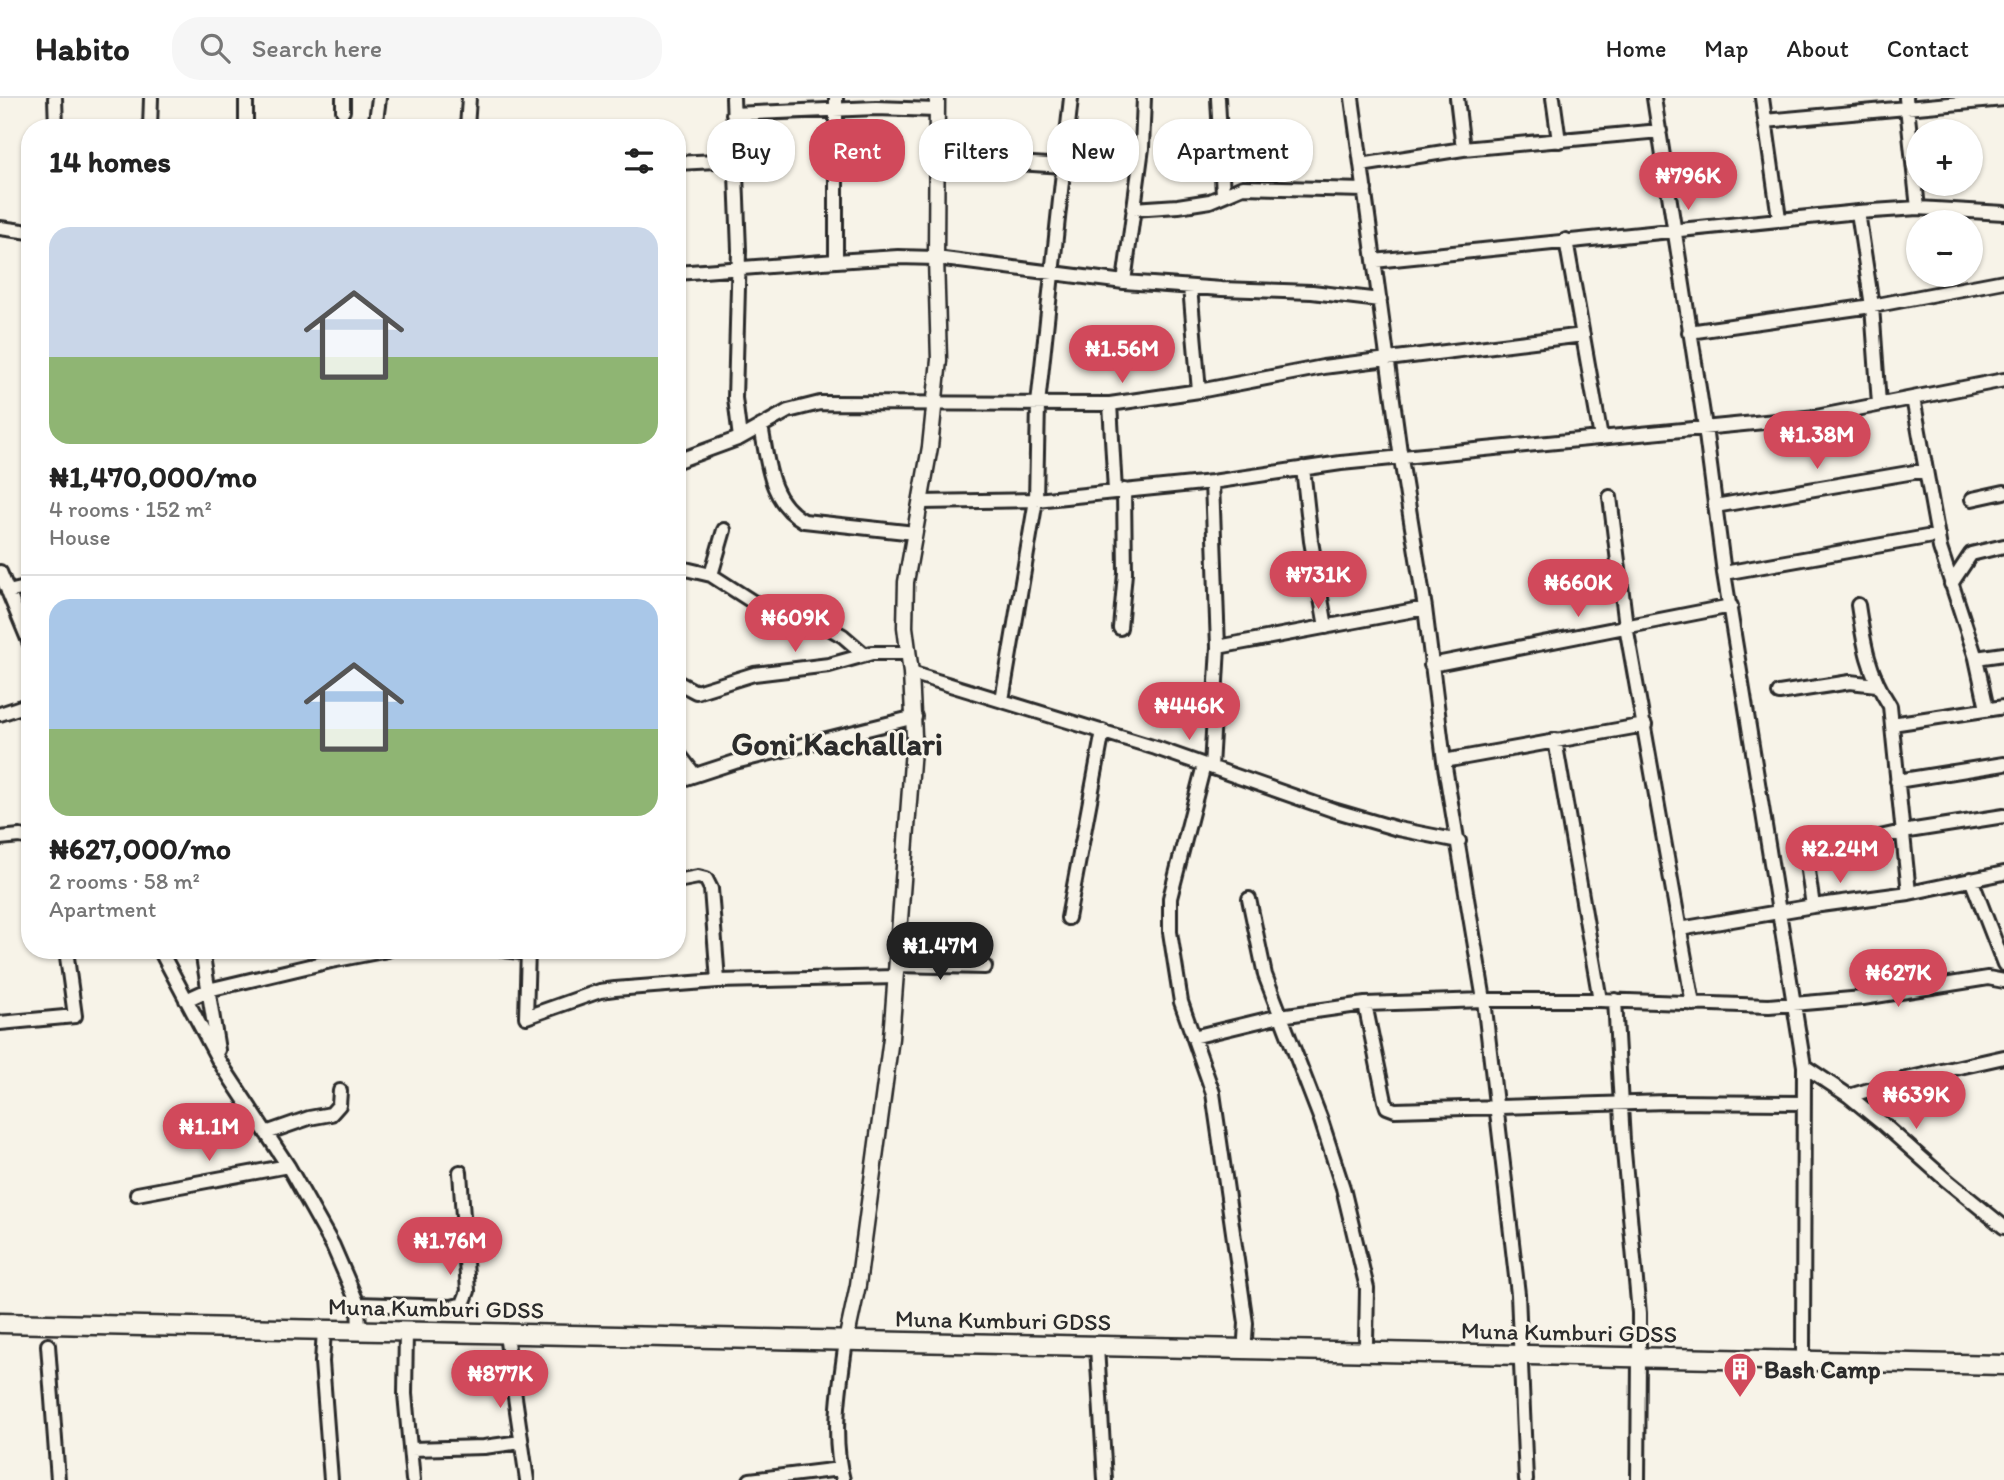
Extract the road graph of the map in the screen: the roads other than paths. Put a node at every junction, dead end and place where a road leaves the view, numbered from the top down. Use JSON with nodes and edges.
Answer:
{"nodes":[{"id":1,"x":55,"y":98,"type":"edge"},
{"id":2,"x":151,"y":98,"type":"edge"},
{"id":3,"x":246,"y":98,"type":"edge"},
{"id":4,"x":379,"y":98,"type":"edge"},
{"id":5,"x":469,"y":98,"type":"edge"},
{"id":6,"x":733,"y":98,"type":"edge"},
{"id":7,"x":1071,"y":98,"type":"edge"},
{"id":8,"x":1144,"y":98,"type":"edge"},
{"id":9,"x":1218,"y":98,"type":"edge"},
{"id":10,"x":1352,"y":98,"type":"edge"},
{"id":11,"x":1457,"y":98,"type":"edge"},
{"id":12,"x":1553,"y":98,"type":"edge"},
{"id":13,"x":1654,"y":98,"type":"edge"},
{"id":14,"x":1762,"y":98,"type":"edge"},
{"id":15,"x":2004,"y":99,"type":"edge"},
{"id":16,"x":1907,"y":103,"type":"edge"},
{"id":17,"x":836,"y":104,"type":"edge"},
{"id":18,"x":937,"y":104,"type":"edge"},
{"id":19,"x":733,"y":114,"type":"junction"},
{"id":20,"x":56,"y":119,"type":"edge"},
{"id":21,"x":150,"y":119,"type":"edge"},
{"id":22,"x":246,"y":119,"type":"edge"},
{"id":23,"x":376,"y":119,"type":"edge"},
{"id":24,"x":468,"y":119,"type":"edge"},
{"id":25,"x":733,"y":119,"type":"edge"},
{"id":26,"x":1069,"y":119,"type":"edge"},
{"id":27,"x":1765,"y":121,"type":"junction"},
{"id":28,"x":1660,"y":131,"type":"junction"},
{"id":29,"x":1559,"y":141,"type":"junction"},
{"id":30,"x":1463,"y":149,"type":"junction"},
{"id":31,"x":707,"y":161,"type":"edge"},
{"id":32,"x":686,"y":163,"type":"edge"},
{"id":33,"x":1361,"y":164,"type":"junction"},
{"id":34,"x":736,"y":182,"type":"edge"},
{"id":35,"x":935,"y":182,"type":"edge"},
{"id":36,"x":1062,"y":182,"type":"edge"},
{"id":37,"x":1365,"y":190,"type":"junction"},
{"id":38,"x":1223,"y":195,"type":"junction"},
{"id":39,"x":1918,"y":208,"type":"junction"},
{"id":40,"x":1133,"y":209,"type":"junction"},
{"id":41,"x":1858,"y":212,"type":"junction"},
{"id":42,"x":2004,"y":213,"type":"edge"},
{"id":43,"x":1779,"y":218,"type":"junction"},
{"id":44,"x":0,"y":228,"type":"edge"},
{"id":45,"x":1674,"y":230,"type":"junction"},
{"id":46,"x":21,"y":231,"type":"edge"},
{"id":47,"x":1566,"y":240,"type":"junction"},
{"id":48,"x":936,"y":258,"type":"junction"},
{"id":49,"x":836,"y":261,"type":"junction"},
{"id":50,"x":1374,"y":261,"type":"junction"},
{"id":51,"x":738,"y":270,"type":"junction"},
{"id":52,"x":1053,"y":272,"type":"junction"},
{"id":53,"x":686,"y":273,"type":"edge"},
{"id":54,"x":2004,"y":281,"type":"edge"},
{"id":55,"x":1124,"y":282,"type":"junction"},
{"id":56,"x":1190,"y":287,"type":"junction"},
{"id":57,"x":1380,"y":300,"type":"junction"},
{"id":58,"x":1872,"y":306,"type":"junction"},
{"id":59,"x":1689,"y":332,"type":"junction"},
{"id":60,"x":1583,"y":335,"type":"junction"},
{"id":61,"x":1388,"y":361,"type":"junction"},
{"id":62,"x":2004,"y":380,"type":"edge"},
{"id":63,"x":1199,"y":391,"type":"junction"},
{"id":64,"x":1913,"y":398,"type":"junction"},
{"id":65,"x":935,"y":403,"type":"junction"},
{"id":66,"x":1038,"y":404,"type":"junction"},
{"id":67,"x":1110,"y":404,"type":"junction"},
{"id":68,"x":1879,"y":404,"type":"junction"},
{"id":69,"x":761,"y":426,"type":"junction"},
{"id":70,"x":1706,"y":427,"type":"junction"},
{"id":71,"x":740,"y":438,"type":"junction"},
{"id":72,"x":1601,"y":438,"type":"junction"},
{"id":73,"x":686,"y":458,"type":"edge"},
{"id":74,"x":1401,"y":458,"type":"junction"},
{"id":75,"x":1303,"y":468,"type":"junction"},
{"id":76,"x":1926,"y":470,"type":"junction"},
{"id":77,"x":1212,"y":482,"type":"junction"},
{"id":78,"x":1120,"y":491,"type":"junction"},
{"id":79,"x":2004,"y":492,"type":"edge"},
{"id":80,"x":1610,"y":497,"type":"dead end"},
{"id":81,"x":1035,"y":499,"type":"junction"},
{"id":82,"x":1972,"y":499,"type":"dead end"},
{"id":83,"x":921,"y":502,"type":"junction"},
{"id":84,"x":1715,"y":506,"type":"junction"},
{"id":85,"x":724,"y":530,"type":"dead end"},
{"id":86,"x":915,"y":533,"type":"junction"},
{"id":87,"x":1938,"y":535,"type":"junction"},
{"id":88,"x":2004,"y":546,"type":"edge"},
{"id":89,"x":686,"y":568,"type":"edge"},
{"id":90,"x":0,"y":572,"type":"edge"},
{"id":91,"x":1724,"y":573,"type":"junction"},
{"id":92,"x":710,"y":575,"type":"junction"},
{"id":93,"x":1951,"y":584,"type":"junction"},
{"id":94,"x":21,"y":589,"type":"edge"},
{"id":95,"x":8,"y":592,"type":"junction"},
{"id":96,"x":1731,"y":606,"type":"junction"},
{"id":97,"x":1858,"y":606,"type":"dead end"},
{"id":98,"x":1425,"y":608,"type":"junction"},
{"id":99,"x":21,"y":623,"type":"edge"},
{"id":100,"x":1326,"y":626,"type":"junction"},
{"id":101,"x":1626,"y":626,"type":"junction"},
{"id":102,"x":1120,"y":628,"type":"dead end"},
{"id":103,"x":1218,"y":647,"type":"junction"},
{"id":104,"x":907,"y":653,"type":"junction"},
{"id":105,"x":2004,"y":654,"type":"edge"},
{"id":106,"x":865,"y":655,"type":"junction"},
{"id":107,"x":1976,"y":658,"type":"junction"},
{"id":108,"x":1431,"y":665,"type":"junction"},
{"id":109,"x":911,"y":673,"type":"junction"},
{"id":110,"x":1877,"y":685,"type":"junction"},
{"id":111,"x":686,"y":687,"type":"edge"},
{"id":112,"x":1779,"y":693,"type":"dead end"},
{"id":113,"x":1002,"y":700,"type":"junction"},
{"id":114,"x":2004,"y":706,"type":"edge"},
{"id":115,"x":21,"y":707,"type":"edge"},
{"id":116,"x":1987,"y":709,"type":"junction"},
{"id":117,"x":0,"y":714,"type":"edge"},
{"id":118,"x":915,"y":718,"type":"junction"},
{"id":119,"x":1892,"y":724,"type":"junction"},
{"id":120,"x":1645,"y":725,"type":"junction"},
{"id":121,"x":1103,"y":731,"type":"junction"},
{"id":122,"x":1555,"y":740,"type":"junction"},
{"id":123,"x":1444,"y":761,"type":"junction"},
{"id":124,"x":686,"y":764,"type":"edge"},
{"id":125,"x":2004,"y":764,"type":"edge"},
{"id":126,"x":1207,"y":766,"type":"junction"},
{"id":127,"x":694,"y":774,"type":"junction"},
{"id":128,"x":686,"y":777,"type":"edge"},
{"id":129,"x":1897,"y":781,"type":"junction"},
{"id":130,"x":2004,"y":816,"type":"edge"},
{"id":131,"x":1902,"y":832,"type":"junction"},
{"id":132,"x":21,"y":836,"type":"edge"},
{"id":133,"x":0,"y":838,"type":"edge"},
{"id":134,"x":1460,"y":841,"type":"junction"},
{"id":135,"x":2004,"y":873,"type":"edge"},
{"id":136,"x":686,"y":879,"type":"edge"},
{"id":137,"x":1971,"y":879,"type":"junction"},
{"id":138,"x":1909,"y":893,"type":"junction"},
{"id":139,"x":1249,"y":900,"type":"dead end"},
{"id":140,"x":1813,"y":906,"type":"junction"},
{"id":141,"x":1778,"y":914,"type":"junction"},
{"id":142,"x":1068,"y":918,"type":"dead end"},
{"id":143,"x":1680,"y":929,"type":"junction"},
{"id":144,"x":67,"y":959,"type":"edge"},
{"id":145,"x":165,"y":959,"type":"edge"},
{"id":146,"x":203,"y":959,"type":"edge"},
{"id":147,"x":341,"y":959,"type":"edge"},
{"id":148,"x":528,"y":959,"type":"edge"},
{"id":149,"x":2004,"y":964,"type":"edge"},
{"id":150,"x":985,"y":967,"type":"dead end"},
{"id":151,"x":896,"y":971,"type":"junction"},
{"id":152,"x":718,"y":981,"type":"junction"},
{"id":153,"x":2004,"y":981,"type":"edge"},
{"id":154,"x":208,"y":990,"type":"junction"},
{"id":155,"x":186,"y":1000,"type":"junction"},
{"id":156,"x":1485,"y":1000,"type":"junction"},
{"id":157,"x":1600,"y":1000,"type":"junction"},
{"id":158,"x":1615,"y":1000,"type":"junction"},
{"id":159,"x":1364,"y":1004,"type":"junction"},
{"id":160,"x":1693,"y":1004,"type":"junction"},
{"id":161,"x":1795,"y":1005,"type":"junction"},
{"id":162,"x":1280,"y":1016,"type":"junction"},
{"id":163,"x":0,"y":1023,"type":"edge"},
{"id":164,"x":1193,"y":1037,"type":"junction"},
{"id":165,"x":2004,"y":1057,"type":"edge"},
{"id":166,"x":219,"y":1061,"type":"junction"},
{"id":167,"x":1804,"y":1066,"type":"junction"},
{"id":168,"x":340,"y":1091,"type":"dead end"},
{"id":169,"x":1849,"y":1096,"type":"junction"},
{"id":170,"x":1620,"y":1103,"type":"junction"},
{"id":171,"x":1804,"y":1103,"type":"junction"},
{"id":172,"x":1496,"y":1107,"type":"junction"},
{"id":173,"x":266,"y":1133,"type":"junction"},
{"id":174,"x":288,"y":1166,"type":"junction"},
{"id":175,"x":460,"y":1172,"type":"dead end"},
{"id":176,"x":137,"y":1194,"type":"dead end"},
{"id":177,"x":2004,"y":1227,"type":"edge"},
{"id":178,"x":0,"y":1313,"type":"edge"},
{"id":179,"x":359,"y":1318,"type":"junction"},
{"id":180,"x":0,"y":1323,"type":"edge"},
{"id":181,"x":324,"y":1330,"type":"junction"},
{"id":182,"x":406,"y":1332,"type":"junction"},
{"id":183,"x":506,"y":1335,"type":"junction"},
{"id":184,"x":847,"y":1336,"type":"junction"},
{"id":185,"x":1245,"y":1339,"type":"junction"},
{"id":186,"x":1366,"y":1342,"type":"junction"},
{"id":187,"x":48,"y":1345,"type":"dead end"},
{"id":188,"x":1097,"y":1347,"type":"junction"},
{"id":189,"x":1520,"y":1350,"type":"junction"},
{"id":190,"x":1802,"y":1351,"type":"junction"},
{"id":191,"x":1639,"y":1352,"type":"junction"},
{"id":192,"x":2004,"y":1354,"type":"edge"},
{"id":193,"x":2004,"y":1365,"type":"edge"},
{"id":194,"x":521,"y":1442,"type":"junction"},
{"id":195,"x":411,"y":1449,"type":"junction"},
{"id":196,"x":842,"y":1475,"type":"edge"},
{"id":197,"x":58,"y":1480,"type":"edge"},
{"id":198,"x":331,"y":1480,"type":"edge"},
{"id":199,"x":413,"y":1480,"type":"edge"},
{"id":200,"x":527,"y":1480,"type":"edge"},
{"id":201,"x":750,"y":1480,"type":"edge"},
{"id":202,"x":1104,"y":1480,"type":"edge"},
{"id":203,"x":1526,"y":1480,"type":"edge"},
{"id":204,"x":1638,"y":1480,"type":"edge"}],
"edges":[{"from":1,"to":20,"type":"street"},
{"from":2,"to":21,"type":"street"},
{"from":3,"to":22,"type":"street"},
{"from":4,"to":23,"type":"street"},
{"from":5,"to":24,"type":"street"},
{"from":6,"to":19,"type":"street"},
{"from":7,"to":26,"type":"street"},
{"from":8,"to":40,"type":"street"},
{"from":9,"to":38,"type":"street"},
{"from":10,"to":33,"type":"street"},
{"from":11,"to":30,"type":"street"},
{"from":12,"to":29,"type":"street"},
{"from":13,"to":28,"type":"street"},
{"from":14,"to":27,"type":"street"},
{"from":15,"to":16,"type":"street"},
{"from":16,"to":27,"type":"street"},
{"from":16,"to":39,"type":"street"},
{"from":17,"to":18,"type":"street"},
{"from":17,"to":19,"type":"street"},
{"from":17,"to":49,"type":"street"},
{"from":19,"to":25,"type":"street"},
{"from":27,"to":43,"type":"street"},
{"from":28,"to":29,"type":"street"},
{"from":28,"to":45,"type":"street"},
{"from":29,"to":30,"type":"street"},
{"from":30,"to":33,"type":"street"},
{"from":31,"to":32,"type":"street"},
{"from":33,"to":37,"type":"street"},
{"from":34,"to":51,"type":"street"},
{"from":35,"to":48,"type":"main road"},
{"from":36,"to":52,"type":"street"},
{"from":37,"to":38,"type":"street"},
{"from":37,"to":50,"type":"street"},
{"from":38,"to":40,"type":"street"},
{"from":39,"to":41,"type":"street"},
{"from":39,"to":42,"type":"street"},
{"from":40,"to":55,"type":"street"},
{"from":41,"to":43,"type":"street"},
{"from":41,"to":58,"type":"street"},
{"from":43,"to":45,"type":"street"},
{"from":44,"to":46,"type":"street"},
{"from":45,"to":47,"type":"street"},
{"from":45,"to":59,"type":"street"},
{"from":47,"to":50,"type":"street"},
{"from":47,"to":60,"type":"street"},
{"from":48,"to":49,"type":"street"},
{"from":48,"to":52,"type":"street"},
{"from":48,"to":65,"type":"main road"},
{"from":49,"to":51,"type":"street"},
{"from":50,"to":57,"type":"street"},
{"from":51,"to":53,"type":"street"},
{"from":51,"to":71,"type":"street"},
{"from":52,"to":55,"type":"street"},
{"from":52,"to":66,"type":"street"},
{"from":54,"to":58,"type":"street"},
{"from":55,"to":56,"type":"street"},
{"from":56,"to":57,"type":"street"},
{"from":56,"to":63,"type":"street"},
{"from":57,"to":61,"type":"street"},
{"from":58,"to":59,"type":"street"},
{"from":58,"to":68,"type":"street"},
{"from":59,"to":70,"type":"street"},
{"from":60,"to":61,"type":"street"},
{"from":60,"to":72,"type":"street"},
{"from":61,"to":63,"type":"street"},
{"from":61,"to":74,"type":"street"},
{"from":62,"to":64,"type":"street"},
{"from":63,"to":67,"type":"street"},
{"from":64,"to":68,"type":"street"},
{"from":64,"to":76,"type":"street"},
{"from":65,"to":66,"type":"street"},
{"from":65,"to":69,"type":"street"},
{"from":65,"to":83,"type":"main road"},
{"from":66,"to":67,"type":"street"},
{"from":66,"to":81,"type":"street"},
{"from":67,"to":78,"type":"street"},
{"from":68,"to":70,"type":"street"},
{"from":69,"to":71,"type":"street"},
{"from":69,"to":86,"type":"street"},
{"from":70,"to":72,"type":"street"},
{"from":70,"to":84,"type":"street"},
{"from":71,"to":73,"type":"street"},
{"from":72,"to":74,"type":"street"},
{"from":74,"to":75,"type":"street"},
{"from":74,"to":98,"type":"street"},
{"from":75,"to":77,"type":"street"},
{"from":75,"to":100,"type":"street"},
{"from":76,"to":84,"type":"street"},
{"from":76,"to":87,"type":"street"},
{"from":77,"to":78,"type":"street"},
{"from":77,"to":103,"type":"street"},
{"from":78,"to":81,"type":"street"},
{"from":78,"to":102,"type":"street"},
{"from":79,"to":82,"type":"street"},
{"from":80,"to":101,"type":"street"},
{"from":81,"to":83,"type":"street"},
{"from":81,"to":113,"type":"street"},
{"from":83,"to":86,"type":"main road"},
{"from":84,"to":91,"type":"street"},
{"from":85,"to":92,"type":"street"},
{"from":86,"to":104,"type":"main road"},
{"from":87,"to":91,"type":"street"},
{"from":87,"to":93,"type":"street"},
{"from":88,"to":93,"type":"street"},
{"from":89,"to":92,"type":"street"},
{"from":90,"to":95,"type":"street"},
{"from":91,"to":96,"type":"street"},
{"from":92,"to":106,"type":"street"},
{"from":93,"to":107,"type":"street"},
{"from":94,"to":95,"type":"street"},
{"from":95,"to":99,"type":"street"},
{"from":96,"to":101,"type":"street"},
{"from":96,"to":141,"type":"street"},
{"from":97,"to":110,"type":"street"},
{"from":98,"to":100,"type":"street"},
{"from":98,"to":108,"type":"street"},
{"from":100,"to":103,"type":"street"},
{"from":101,"to":108,"type":"street"},
{"from":101,"to":120,"type":"street"},
{"from":103,"to":126,"type":"street"},
{"from":104,"to":106,"type":"street"},
{"from":104,"to":109,"type":"main road"},
{"from":105,"to":107,"type":"street"},
{"from":106,"to":111,"type":"street"},
{"from":107,"to":116,"type":"street"},
{"from":108,"to":123,"type":"street"},
{"from":109,"to":113,"type":"street"},
{"from":109,"to":118,"type":"main road"},
{"from":110,"to":112,"type":"street"},
{"from":110,"to":119,"type":"street"},
{"from":113,"to":121,"type":"street"},
{"from":114,"to":116,"type":"street"},
{"from":115,"to":117,"type":"street"},
{"from":116,"to":119,"type":"street"},
{"from":118,"to":127,"type":"street"},
{"from":118,"to":151,"type":"main road"},
{"from":119,"to":129,"type":"street"},
{"from":120,"to":122,"type":"street"},
{"from":120,"to":143,"type":"street"},
{"from":121,"to":126,"type":"street"},
{"from":121,"to":142,"type":"street"},
{"from":122,"to":123,"type":"street"},
{"from":122,"to":157,"type":"street"},
{"from":123,"to":134,"type":"street"},
{"from":124,"to":127,"type":"street"},
{"from":125,"to":129,"type":"street"},
{"from":126,"to":134,"type":"street"},
{"from":126,"to":164,"type":"street"},
{"from":127,"to":128,"type":"street"},
{"from":129,"to":131,"type":"street"},
{"from":130,"to":131,"type":"street"},
{"from":131,"to":138,"type":"street"},
{"from":131,"to":140,"type":"street"},
{"from":132,"to":133,"type":"street"},
{"from":134,"to":156,"type":"street"},
{"from":135,"to":137,"type":"street"},
{"from":136,"to":152,"type":"street"},
{"from":137,"to":138,"type":"street"},
{"from":137,"to":149,"type":"street"},
{"from":138,"to":140,"type":"street"},
{"from":139,"to":162,"type":"street"},
{"from":140,"to":141,"type":"street"},
{"from":141,"to":143,"type":"street"},
{"from":141,"to":161,"type":"street"},
{"from":143,"to":160,"type":"street"},
{"from":144,"to":163,"type":"street"},
{"from":145,"to":155,"type":"street"},
{"from":146,"to":154,"type":"street"},
{"from":147,"to":154,"type":"street"},
{"from":148,"to":152,"type":"street"},
{"from":150,"to":151,"type":"street"},
{"from":151,"to":152,"type":"street"},
{"from":151,"to":184,"type":"main road"},
{"from":153,"to":161,"type":"street"},
{"from":154,"to":155,"type":"street"},
{"from":154,"to":166,"type":"street"},
{"from":155,"to":166,"type":"street"},
{"from":156,"to":157,"type":"street"},
{"from":156,"to":159,"type":"street"},
{"from":156,"to":172,"type":"street"},
{"from":157,"to":158,"type":"street"},
{"from":158,"to":160,"type":"street"},
{"from":158,"to":170,"type":"street"},
{"from":159,"to":162,"type":"street"},
{"from":159,"to":172,"type":"street"},
{"from":160,"to":161,"type":"street"},
{"from":161,"to":167,"type":"street"},
{"from":162,"to":164,"type":"street"},
{"from":162,"to":186,"type":"street"},
{"from":164,"to":185,"type":"street"},
{"from":165,"to":169,"type":"street"},
{"from":166,"to":173,"type":"street"},
{"from":167,"to":169,"type":"street"},
{"from":167,"to":171,"type":"street"},
{"from":168,"to":173,"type":"street"},
{"from":169,"to":177,"type":"street"},
{"from":170,"to":171,"type":"street"},
{"from":170,"to":172,"type":"street"},
{"from":170,"to":191,"type":"street"},
{"from":171,"to":190,"type":"street"},
{"from":172,"to":189,"type":"street"},
{"from":173,"to":174,"type":"street"},
{"from":174,"to":176,"type":"street"},
{"from":174,"to":179,"type":"street"},
{"from":175,"to":179,"type":"street"},
{"from":178,"to":179,"type":"highway","name":"Muna Kumburi GDSS"},
{"from":179,"to":181,"type":"highway","name":"Muna Kumburi GDSS"},
{"from":179,"to":182,"type":"highway","name":"Muna Kumburi GDSS"},
{"from":179,"to":184,"type":"highway","name":"Muna Kumburi GDSS"},
{"from":180,"to":181,"type":"highway","name":"Muna Kumburi GDSS"},
{"from":181,"to":198,"type":"street"},
{"from":182,"to":183,"type":"highway","name":"Muna Kumburi GDSS"},
{"from":182,"to":195,"type":"street"},
{"from":183,"to":184,"type":"highway","name":"Muna Kumburi GDSS"},
{"from":183,"to":194,"type":"street"},
{"from":184,"to":185,"type":"highway","name":"Muna Kumburi GDSS"},
{"from":184,"to":188,"type":"highway","name":"Muna Kumburi GDSS"},
{"from":184,"to":196,"type":"street"},
{"from":185,"to":186,"type":"highway","name":"Muna Kumburi GDSS"},
{"from":186,"to":189,"type":"highway","name":"Muna Kumburi GDSS"},
{"from":187,"to":197,"type":"street"},
{"from":188,"to":189,"type":"highway","name":"Muna Kumburi GDSS"},
{"from":188,"to":202,"type":"street"},
{"from":189,"to":191,"type":"highway","name":"Muna Kumburi GDSS"},
{"from":189,"to":203,"type":"street"},
{"from":190,"to":191,"type":"highway","name":"Muna Kumburi GDSS"},
{"from":190,"to":192,"type":"highway","name":"Muna Kumburi GDSS"},
{"from":191,"to":193,"type":"highway","name":"Muna Kumburi GDSS"},
{"from":191,"to":204,"type":"street"},
{"from":194,"to":195,"type":"street"},
{"from":194,"to":200,"type":"street"},
{"from":195,"to":199,"type":"street"},
{"from":196,"to":201,"type":"street"}]}
